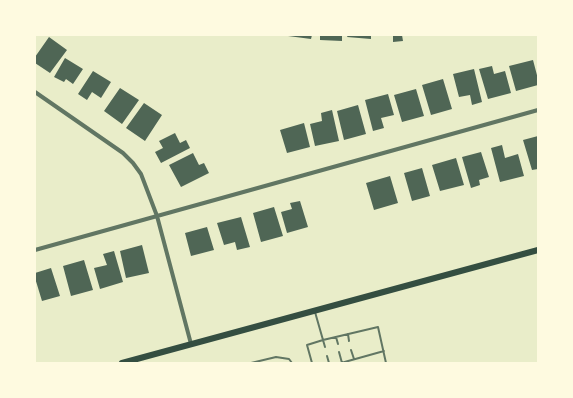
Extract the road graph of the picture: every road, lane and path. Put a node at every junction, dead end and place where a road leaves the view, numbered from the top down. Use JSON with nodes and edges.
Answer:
{"nodes":[{"id":1,"x":35,"y":92,"type":"edge"},
{"id":2,"x":538,"y":110,"type":"edge"},
{"id":3,"x":157,"y":216,"type":"junction"},
{"id":4,"x":35,"y":250,"type":"edge"},
{"id":5,"x":538,"y":250,"type":"edge"},
{"id":6,"x":314,"y":311,"type":"junction"},
{"id":7,"x":348,"y":334,"type":"junction"},
{"id":8,"x":336,"y":337,"type":"junction"},
{"id":9,"x":323,"y":340,"type":"junction"},
{"id":10,"x":349,"y":341,"type":"dead end"},
{"id":11,"x":191,"y":344,"type":"junction"},
{"id":12,"x":338,"y":344,"type":"dead end"},
{"id":13,"x":325,"y":347,"type":"dead end"},
{"id":14,"x":351,"y":350,"type":"dead end"},
{"id":15,"x":384,"y":351,"type":"junction"},
{"id":16,"x":340,"y":352,"type":"dead end"},
{"id":17,"x":327,"y":356,"type":"dead end"},
{"id":18,"x":354,"y":359,"type":"junction"},
{"id":19,"x":122,"y":363,"type":"edge"},
{"id":20,"x":251,"y":363,"type":"edge"},
{"id":21,"x":292,"y":363,"type":"edge"},
{"id":22,"x":312,"y":363,"type":"edge"},
{"id":23,"x":329,"y":363,"type":"edge"},
{"id":24,"x":341,"y":363,"type":"edge"},
{"id":25,"x":386,"y":363,"type":"edge"}],
"edges":[{"from":1,"to":3,"type":"street"},
{"from":2,"to":3,"type":"street"},
{"from":3,"to":4,"type":"street"},
{"from":3,"to":11,"type":"street"},
{"from":5,"to":6,"type":"main road"},
{"from":6,"to":9,"type":"lane"},
{"from":6,"to":11,"type":"main road"},
{"from":7,"to":8,"type":"lane"},
{"from":7,"to":10,"type":"lane"},
{"from":7,"to":15,"type":"lane"},
{"from":8,"to":9,"type":"lane"},
{"from":8,"to":12,"type":"lane"},
{"from":9,"to":13,"type":"lane"},
{"from":9,"to":22,"type":"lane"},
{"from":11,"to":19,"type":"main road"},
{"from":14,"to":18,"type":"lane"},
{"from":15,"to":18,"type":"lane"},
{"from":15,"to":25,"type":"lane"},
{"from":16,"to":24,"type":"lane"},
{"from":17,"to":23,"type":"lane"},
{"from":18,"to":24,"type":"lane"},
{"from":20,"to":21,"type":"lane"}]}
